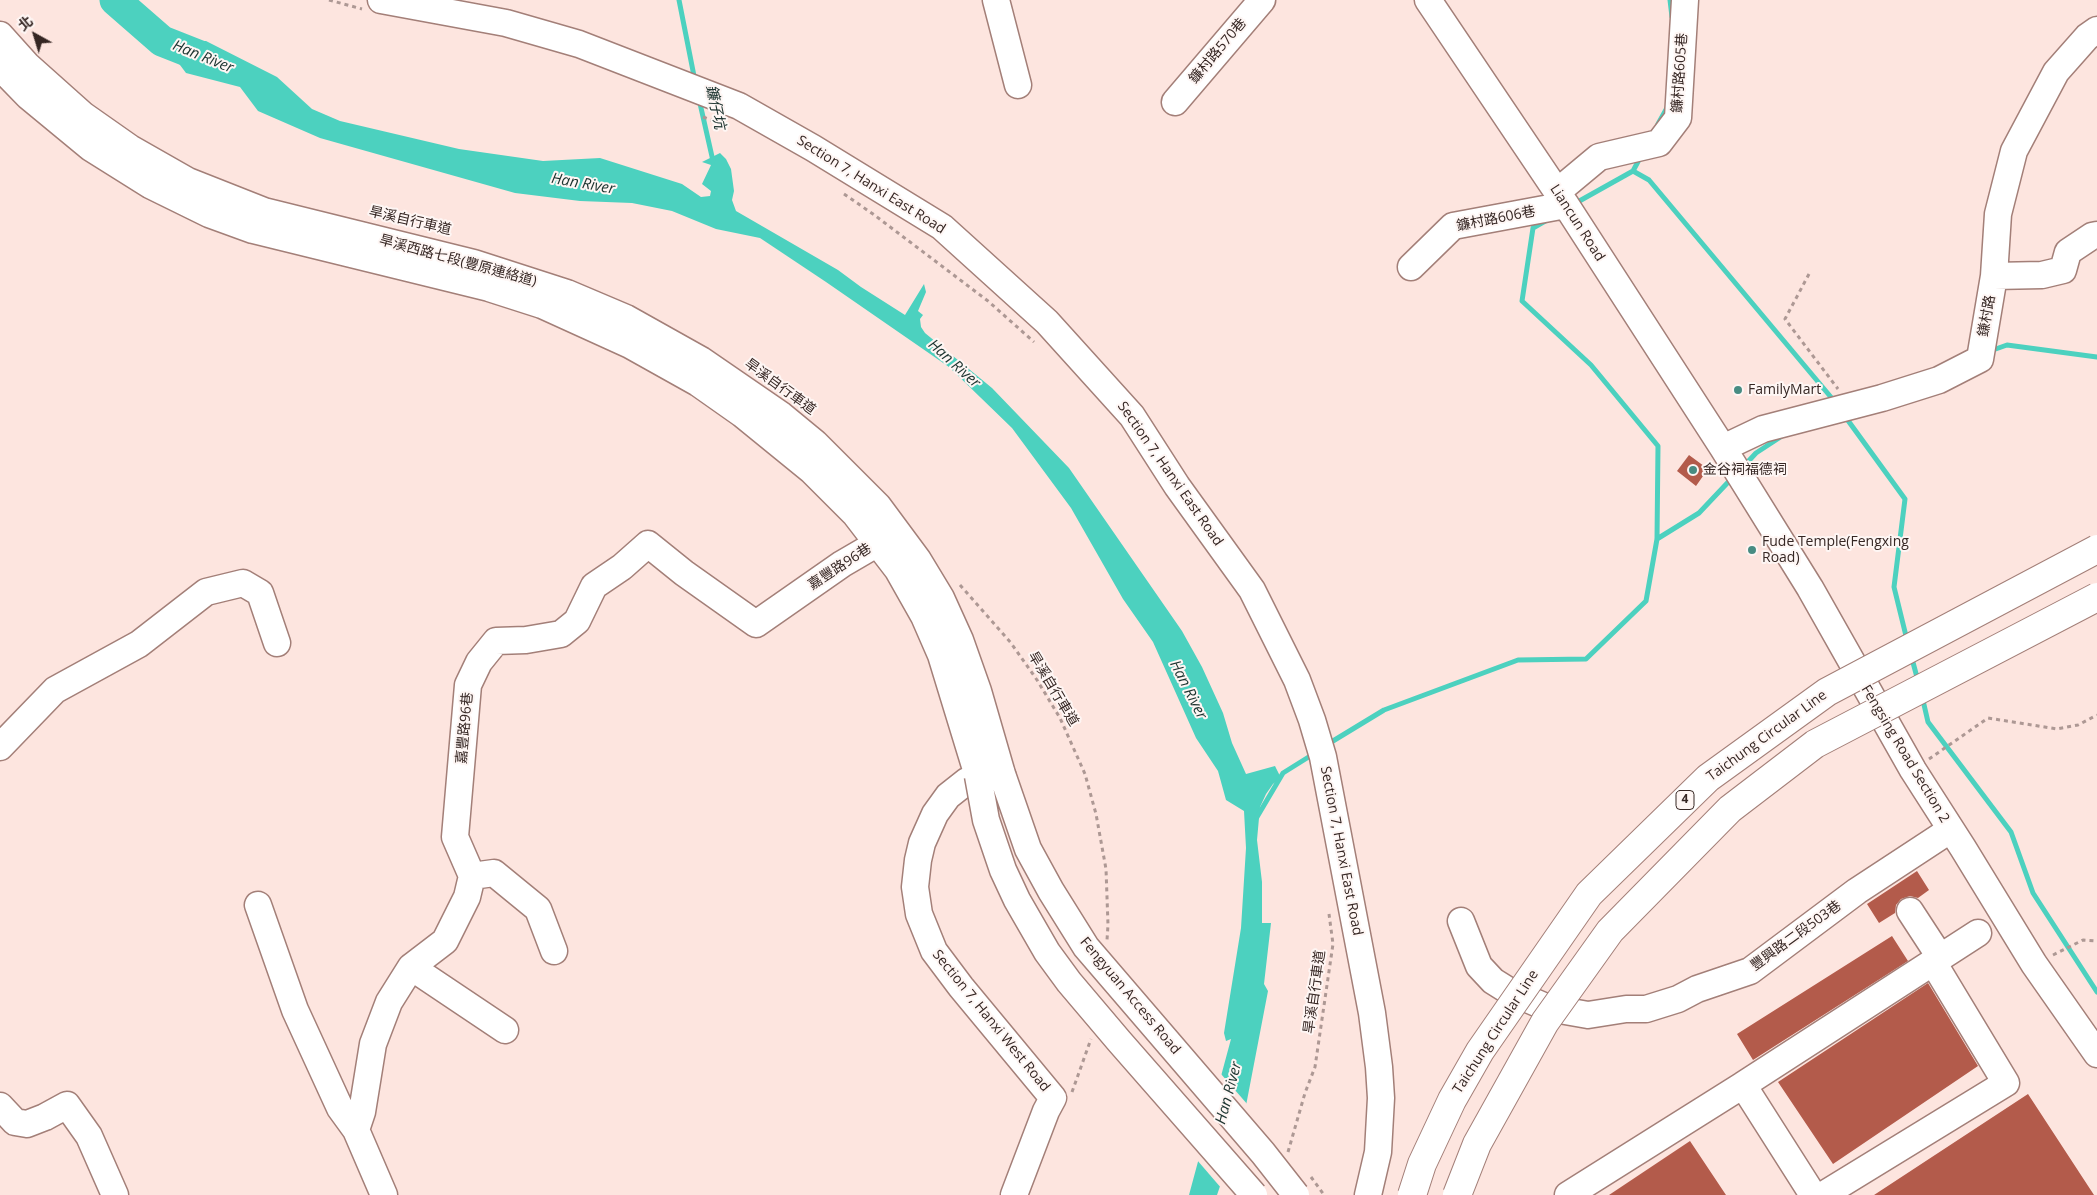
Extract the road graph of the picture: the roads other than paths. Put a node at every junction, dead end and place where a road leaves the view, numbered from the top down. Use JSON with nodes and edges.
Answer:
{"nodes":[{"id":1,"x":380,"y":0,"type":"edge"},
{"id":2,"x":996,"y":0,"type":"edge"},
{"id":3,"x":1262,"y":0,"type":"edge"},
{"id":4,"x":1428,"y":0,"type":"edge"},
{"id":5,"x":1685,"y":0,"type":"edge"},
{"id":6,"x":0,"y":35,"type":"edge"},
{"id":7,"x":2094,"y":39,"type":"edge"},
{"id":8,"x":0,"y":67,"type":"edge"},
{"id":9,"x":1018,"y":85,"type":"dead end"},
{"id":10,"x":1175,"y":102,"type":"dead end"},
{"id":11,"x":1562,"y":199,"type":"junction"},
{"id":12,"x":2097,"y":235,"type":"edge"},
{"id":13,"x":1411,"y":267,"type":"dead end"},
{"id":14,"x":1994,"y":276,"type":"junction"},
{"id":15,"x":1723,"y":448,"type":"junction"},
{"id":16,"x":878,"y":543,"type":"junction"},
{"id":17,"x":2097,"y":549,"type":"edge"},
{"id":18,"x":2097,"y":597,"type":"edge"},
{"id":19,"x":277,"y":643,"type":"dead end"},
{"id":20,"x":0,"y":747,"type":"edge"},
{"id":21,"x":990,"y":775,"type":"junction"},
{"id":22,"x":1950,"y":830,"type":"junction"},
{"id":23,"x":472,"y":876,"type":"junction"},
{"id":24,"x":258,"y":905,"type":"dead end"},
{"id":25,"x":1910,"y":911,"type":"dead end"},
{"id":26,"x":1461,"y":921,"type":"dead end"},
{"id":27,"x":1978,"y":933,"type":"dead end"},
{"id":28,"x":554,"y":951,"type":"dead end"},
{"id":29,"x":1936,"y":960,"type":"junction"},
{"id":30,"x":411,"y":967,"type":"junction"},
{"id":31,"x":505,"y":1030,"type":"dead end"},
{"id":32,"x":2097,"y":1054,"type":"edge"},
{"id":33,"x":1743,"y":1085,"type":"junction"},
{"id":34,"x":0,"y":1106,"type":"edge"},
{"id":35,"x":356,"y":1130,"type":"junction"},
{"id":36,"x":1304,"y":1186,"type":"edge"},
{"id":37,"x":115,"y":1195,"type":"edge"},
{"id":38,"x":384,"y":1195,"type":"edge"},
{"id":39,"x":1014,"y":1195,"type":"edge"},
{"id":40,"x":1254,"y":1195,"type":"edge"},
{"id":41,"x":1368,"y":1195,"type":"edge"},
{"id":42,"x":1412,"y":1195,"type":"edge"},
{"id":43,"x":1457,"y":1195,"type":"edge"},
{"id":44,"x":1568,"y":1195,"type":"edge"},
{"id":45,"x":1812,"y":1195,"type":"edge"},
{"id":46,"x":1823,"y":1195,"type":"edge"}],
"edges":[{"from":1,"to":41,"type":"street","name":"Section 7, Hanxi East Road"},
{"from":2,"to":9,"type":"street"},
{"from":3,"to":10,"type":"street","name":"鐮村路570巷"},
{"from":4,"to":11,"type":"street","name":"Liancun Road"},
{"from":5,"to":11,"type":"street","name":"鐮村路605巷"},
{"from":6,"to":21,"type":"street","name":"旱溪西路七段(豐原連絡道)"},
{"from":7,"to":14,"type":"street","name":"鎌村路"},
{"from":8,"to":16,"type":"street","name":"旱溪西路七段(豐原連絡道)"},
{"from":11,"to":13,"type":"street","name":"鐮村路606巷"},
{"from":11,"to":15,"type":"street","name":"Liancun Road"},
{"from":12,"to":14,"type":"street"},
{"from":14,"to":15,"type":"street","name":"鎌村路"},
{"from":15,"to":22,"type":"street","name":"Fengsing Road Section 2"},
{"from":16,"to":21,"type":"street","name":"旱溪西路七段(豐原連絡道)"},
{"from":16,"to":23,"type":"street","name":"嘉豐路96巷"},
{"from":17,"to":42,"type":"highway","name":"Taichung Circular Line","number":"4","bridge":true},
{"from":18,"to":43,"type":"highway","bridge":true},
{"from":19,"to":20,"type":"street"},
{"from":21,"to":36,"type":"street","name":"Fengyuan Access Road","bridge":true},
{"from":21,"to":39,"type":"street","name":"Section 7, Hanxi West Road"},
{"from":21,"to":40,"type":"street","bridge":true},
{"from":22,"to":26,"type":"street","name":"豐興路二段503巷"},
{"from":22,"to":32,"type":"street","name":"Fengsing Road Section 2"},
{"from":23,"to":28,"type":"street"},
{"from":23,"to":30,"type":"street"},
{"from":24,"to":35,"type":"street"},
{"from":25,"to":29,"type":"street"},
{"from":27,"to":29,"type":"street"},
{"from":29,"to":33,"type":"street"},
{"from":29,"to":46,"type":"street"},
{"from":30,"to":31,"type":"street"},
{"from":30,"to":35,"type":"street"},
{"from":33,"to":44,"type":"street"},
{"from":33,"to":45,"type":"street"},
{"from":34,"to":37,"type":"street"},
{"from":35,"to":38,"type":"street"}]}
